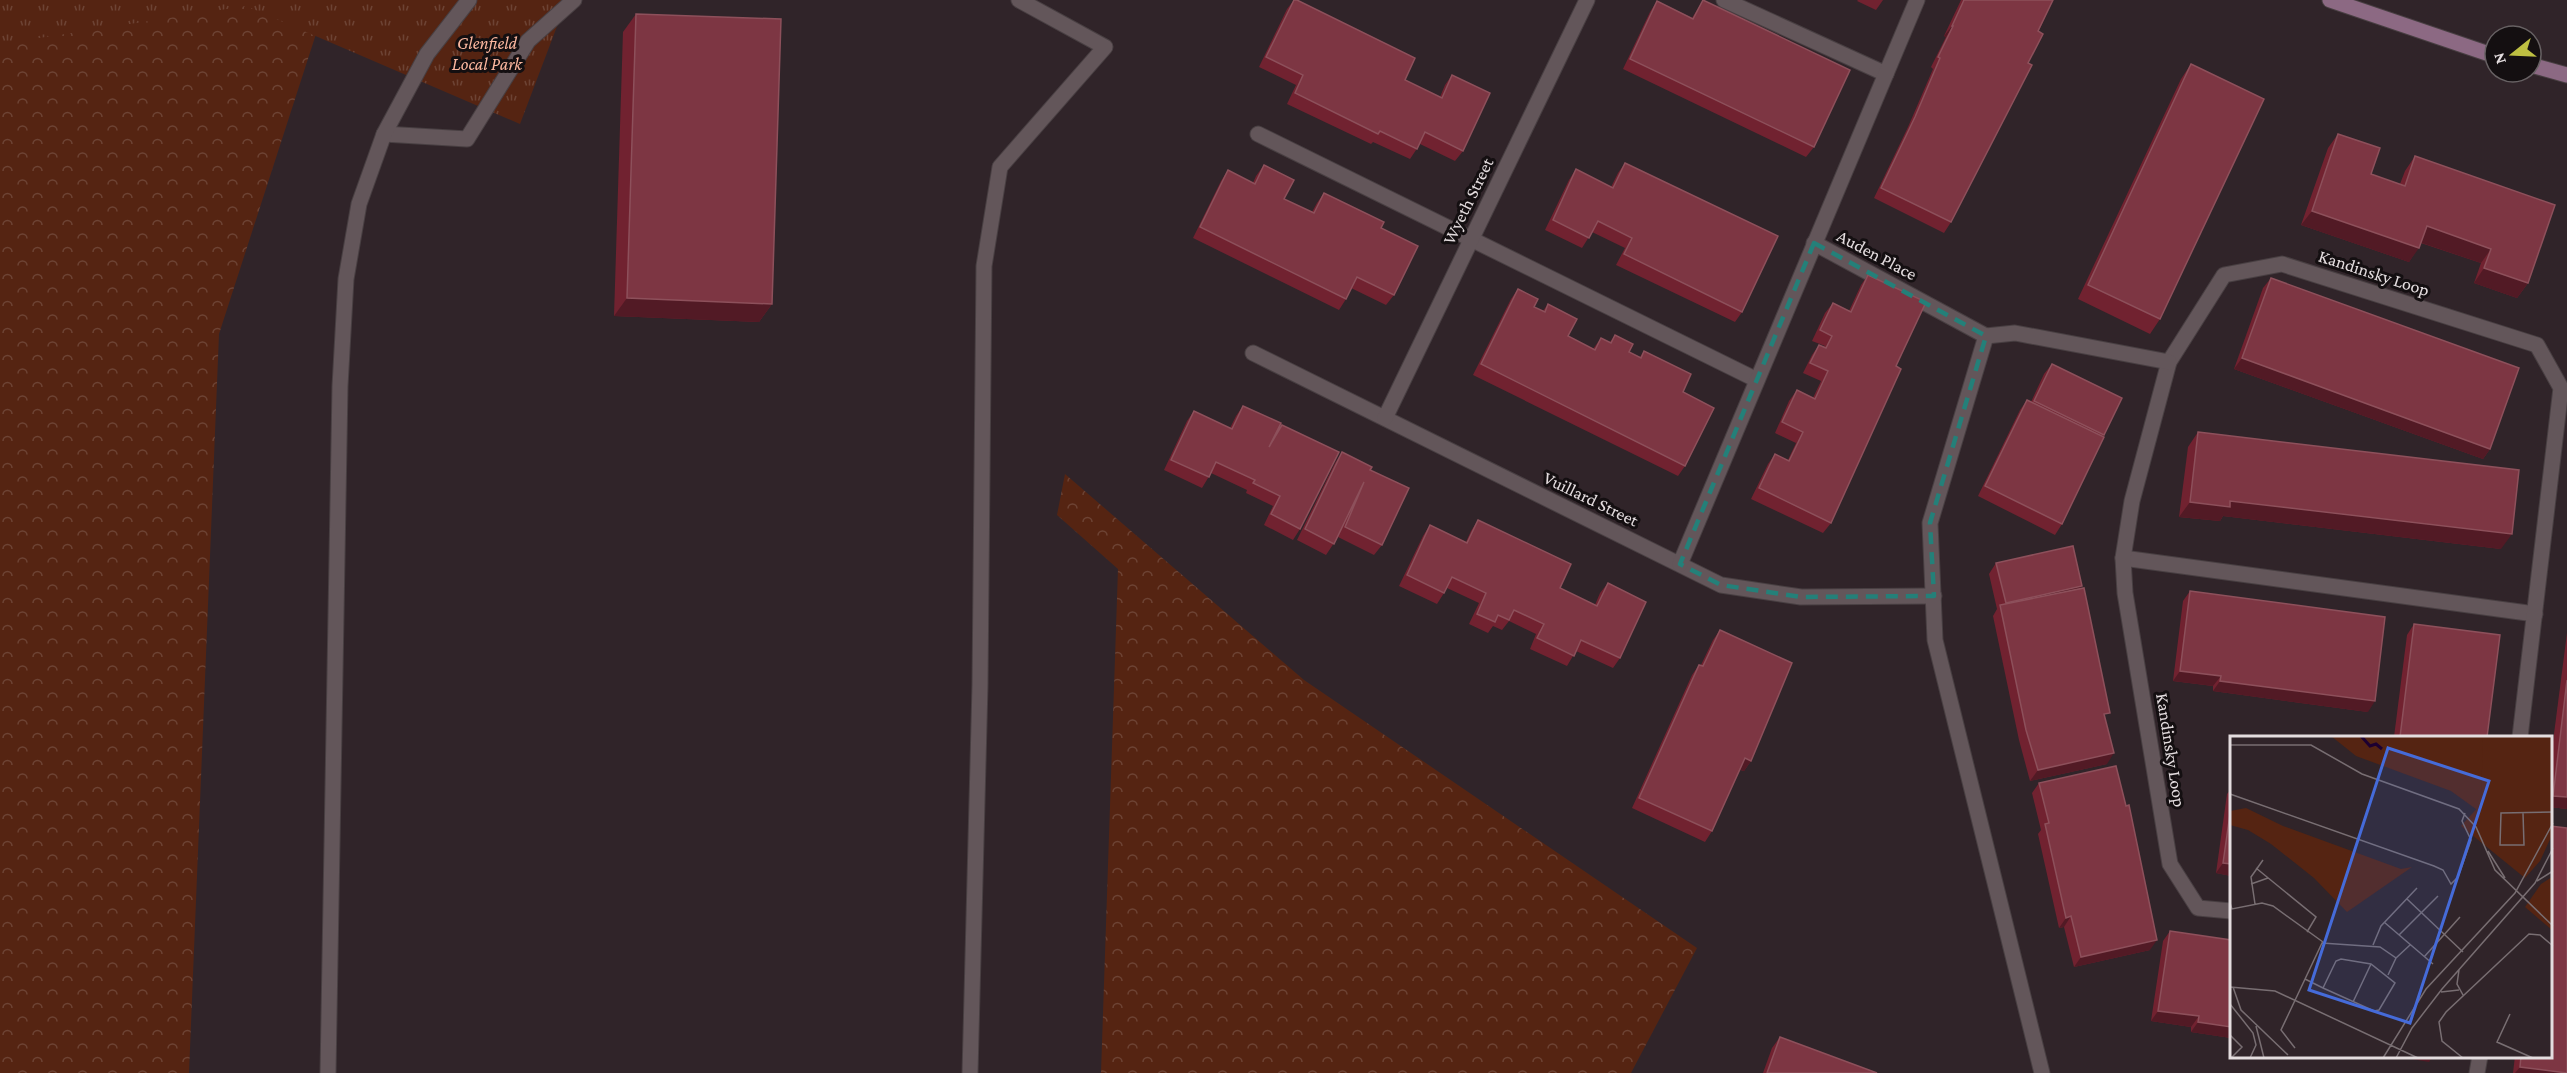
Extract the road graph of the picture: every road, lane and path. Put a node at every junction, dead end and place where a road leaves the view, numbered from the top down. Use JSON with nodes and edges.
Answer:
{"nodes":[{"id":1,"x":469,"y":0,"type":"edge"},
{"id":2,"x":574,"y":0,"type":"edge"},
{"id":3,"x":1019,"y":0,"type":"edge"},
{"id":4,"x":1587,"y":0,"type":"edge"},
{"id":5,"x":1724,"y":0,"type":"edge"},
{"id":6,"x":1917,"y":0,"type":"edge"},
{"id":7,"x":2330,"y":0,"type":"edge"},
{"id":8,"x":2483,"y":52,"type":"edge"},
{"id":9,"x":2543,"y":68,"type":"edge"},
{"id":10,"x":1886,"y":74,"type":"junction"},
{"id":11,"x":2567,"y":75,"type":"edge"},
{"id":12,"x":384,"y":134,"type":"junction"},
{"id":13,"x":1258,"y":134,"type":"dead end"},
{"id":14,"x":1471,"y":240,"type":"junction"},
{"id":15,"x":1814,"y":243,"type":"junction"},
{"id":16,"x":1986,"y":336,"type":"junction"},
{"id":17,"x":1253,"y":353,"type":"dead end"},
{"id":18,"x":2169,"y":362,"type":"junction"},
{"id":19,"x":1757,"y":380,"type":"junction"},
{"id":20,"x":1385,"y":418,"type":"junction"},
{"id":21,"x":2123,"y":558,"type":"junction"},
{"id":22,"x":1680,"y":564,"type":"junction"},
{"id":23,"x":1934,"y":596,"type":"junction"},
{"id":24,"x":2535,"y":614,"type":"junction"},
{"id":25,"x":2520,"y":736,"type":"edge"},
{"id":26,"x":2230,"y":911,"type":"edge"},
{"id":27,"x":2480,"y":1058,"type":"edge"},
{"id":28,"x":328,"y":1073,"type":"edge"},
{"id":29,"x":970,"y":1073,"type":"edge"},
{"id":30,"x":2042,"y":1073,"type":"edge"},
{"id":31,"x":2478,"y":1073,"type":"edge"}],
"edges":[{"from":1,"to":12,"type":"street"},
{"from":2,"to":12,"type":"street"},
{"from":3,"to":29,"type":"street"},
{"from":4,"to":14,"type":"street","name":"Wyeth Street"},
{"from":5,"to":10,"type":"street"},
{"from":6,"to":10,"type":"street"},
{"from":7,"to":8,"type":"main road"},
{"from":9,"to":11,"type":"main road"},
{"from":10,"to":15,"type":"street"},
{"from":12,"to":28,"type":"street"},
{"from":13,"to":14,"type":"street"},
{"from":14,"to":19,"type":"street"},
{"from":14,"to":20,"type":"street","name":"Wyeth Street"},
{"from":15,"to":16,"type":"street","name":"Auden Place"},
{"from":15,"to":19,"type":"street"},
{"from":16,"to":18,"type":"street"},
{"from":16,"to":23,"type":"street"},
{"from":17,"to":20,"type":"street","name":"Vuillard Street"},
{"from":18,"to":21,"type":"street","name":"Kandinsky Loop"},
{"from":18,"to":24,"type":"street","name":"Kandinsky Loop"},
{"from":19,"to":22,"type":"street"},
{"from":20,"to":22,"type":"street","name":"Vuillard Street"},
{"from":21,"to":24,"type":"street"},
{"from":21,"to":26,"type":"street","name":"Kandinsky Loop"},
{"from":22,"to":23,"type":"street","name":"Vuillard Street"},
{"from":23,"to":30,"type":"street"},
{"from":24,"to":25,"type":"street","name":"Kandinsky Loop"},
{"from":27,"to":31,"type":"street"}]}
